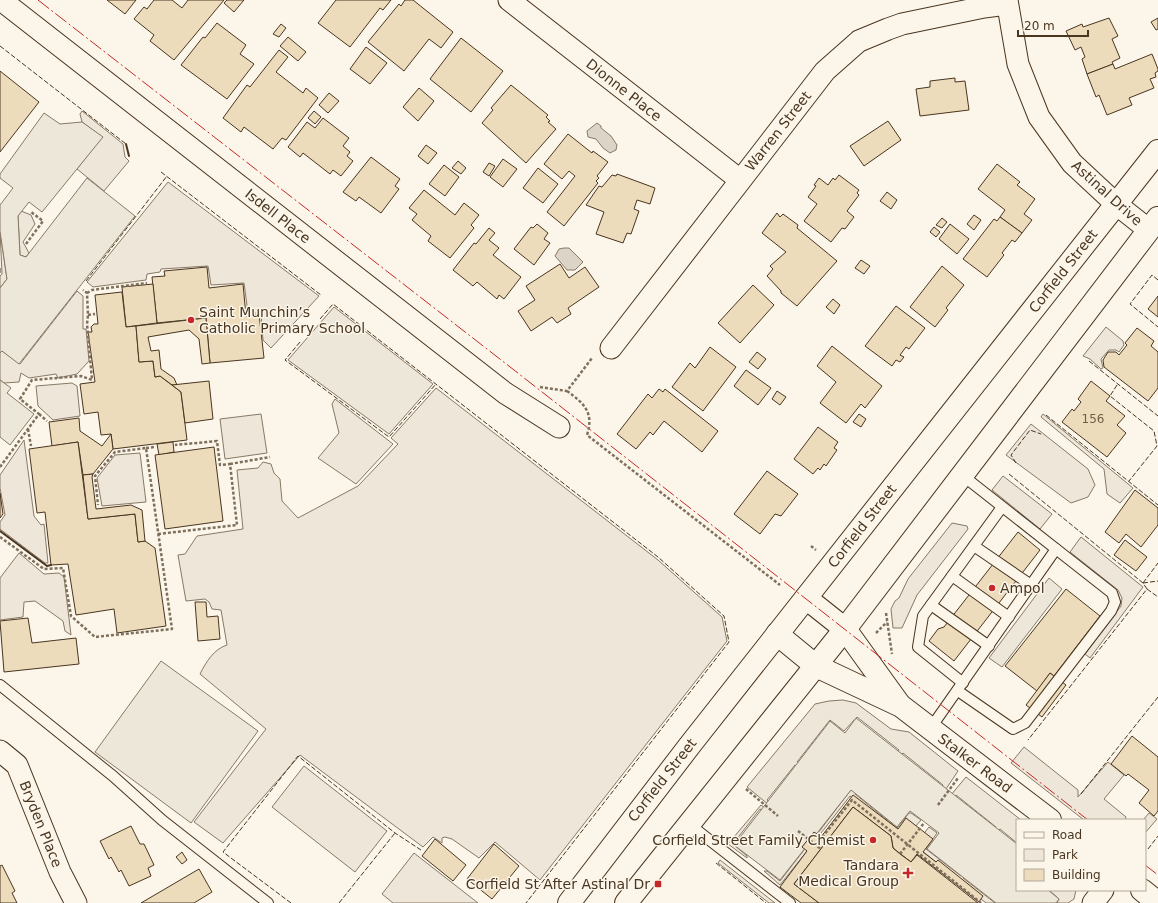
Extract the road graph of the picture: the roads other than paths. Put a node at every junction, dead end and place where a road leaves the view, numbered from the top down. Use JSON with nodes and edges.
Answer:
{"nodes":[{"id":1,"x":1,"y":0,"type":"edge"},
{"id":2,"x":508,"y":0,"type":"edge"},
{"id":3,"x":1007,"y":2,"type":"edge"},
{"id":4,"x":1158,"y":151,"type":"edge"},
{"id":5,"x":740,"y":180,"type":"junction"},
{"id":6,"x":1116,"y":204,"type":"junction"},
{"id":7,"x":1154,"y":224,"type":"edge"},
{"id":8,"x":610,"y":348,"type":"road end"},
{"id":9,"x":559,"y":427,"type":"dead end"},
{"id":10,"x":962,"y":475,"type":"junction"},
{"id":11,"x":1002,"y":507,"type":"junction"},
{"id":12,"x":974,"y":546,"type":"junction"},
{"id":13,"x":1056,"y":549,"type":"junction"},
{"id":14,"x":952,"y":576,"type":"junction"},
{"id":15,"x":1031,"y":585,"type":"junction"},
{"id":16,"x":806,"y":598,"type":"junction"},
{"id":17,"x":931,"y":605,"type":"junction"},
{"id":18,"x":1009,"y":617,"type":"junction"},
{"id":19,"x":845,"y":629,"type":"junction"},
{"id":20,"x":777,"y":634,"type":"junction"},
{"id":21,"x":989,"y":646,"type":"junction"},
{"id":22,"x":816,"y":666,"type":"junction"},
{"id":23,"x":0,"y":685,"type":"edge"},
{"id":24,"x":960,"y":687,"type":"junction"},
{"id":25,"x":901,"y":706,"type":"junction"},
{"id":26,"x":930,"y":729,"type":"junction"},
{"id":27,"x":0,"y":751,"type":"edge"},
{"id":28,"x":1049,"y":819,"type":"edge"},
{"id":29,"x":689,"y":824,"type":"junction"},
{"id":30,"x":1102,"y":891,"type":"edge"},
{"id":31,"x":1143,"y":891,"type":"edge"},
{"id":32,"x":76,"y":903,"type":"edge"},
{"id":33,"x":268,"y":903,"type":"edge"},
{"id":34,"x":569,"y":903,"type":"edge"},
{"id":35,"x":626,"y":903,"type":"edge"},
{"id":36,"x":790,"y":903,"type":"edge"},
{"id":37,"x":1093,"y":903,"type":"edge"},
{"id":38,"x":1158,"y":903,"type":"edge"}],
"edges":[{"from":1,"to":9,"type":"street","name":"Isdell Place"},
{"from":2,"to":5,"type":"street","name":"Dionne Place"},
{"from":3,"to":5,"type":"street","name":"Warren Street"},
{"from":3,"to":6,"type":"street","name":"Astinal Drive"},
{"from":4,"to":6,"type":"main road","name":"Corfield Street"},
{"from":5,"to":8,"type":"street","name":"Warren Street"},
{"from":6,"to":7,"type":"street","name":"Astinal Drive"},
{"from":6,"to":16,"type":"main road","name":"Corfield Street"},
{"from":7,"to":10,"type":"main road"},
{"from":10,"to":11,"type":"lane"},
{"from":10,"to":19,"type":"main road"},
{"from":11,"to":12,"type":"lane"},
{"from":11,"to":13,"type":"lane"},
{"from":12,"to":14,"type":"lane"},
{"from":12,"to":15,"type":"lane"},
{"from":13,"to":15,"type":"lane"},
{"from":13,"to":24,"type":"lane"},
{"from":14,"to":17,"type":"lane"},
{"from":14,"to":18,"type":"lane"},
{"from":15,"to":18,"type":"lane"},
{"from":16,"to":19,"type":"main road","name":"Stalker Road"},
{"from":16,"to":20,"type":"main road","name":"Corfield Street"},
{"from":17,"to":21,"type":"lane"},
{"from":17,"to":24,"type":"lane"},
{"from":18,"to":21,"type":"lane"},
{"from":19,"to":22,"type":"main road"},
{"from":19,"to":25,"type":"main road","name":"Stalker Road"},
{"from":20,"to":22,"type":"main road","name":"Stalker Road"},
{"from":20,"to":34,"type":"main road","name":"Corfield Street"},
{"from":21,"to":24,"type":"lane"},
{"from":22,"to":25,"type":"main road","name":"Stalker Road"},
{"from":22,"to":29,"type":"main road"},
{"from":23,"to":33,"type":"lane"},
{"from":24,"to":26,"type":"lane"},
{"from":25,"to":26,"type":"main road","name":"Stalker Road"},
{"from":26,"to":28,"type":"main road","name":"Stalker Road"},
{"from":27,"to":32,"type":"street","name":"Bryden Place"},
{"from":29,"to":35,"type":"main road"},
{"from":29,"to":36,"type":"lane"},
{"from":30,"to":37,"type":"street"},
{"from":31,"to":38,"type":"main road"}]}
